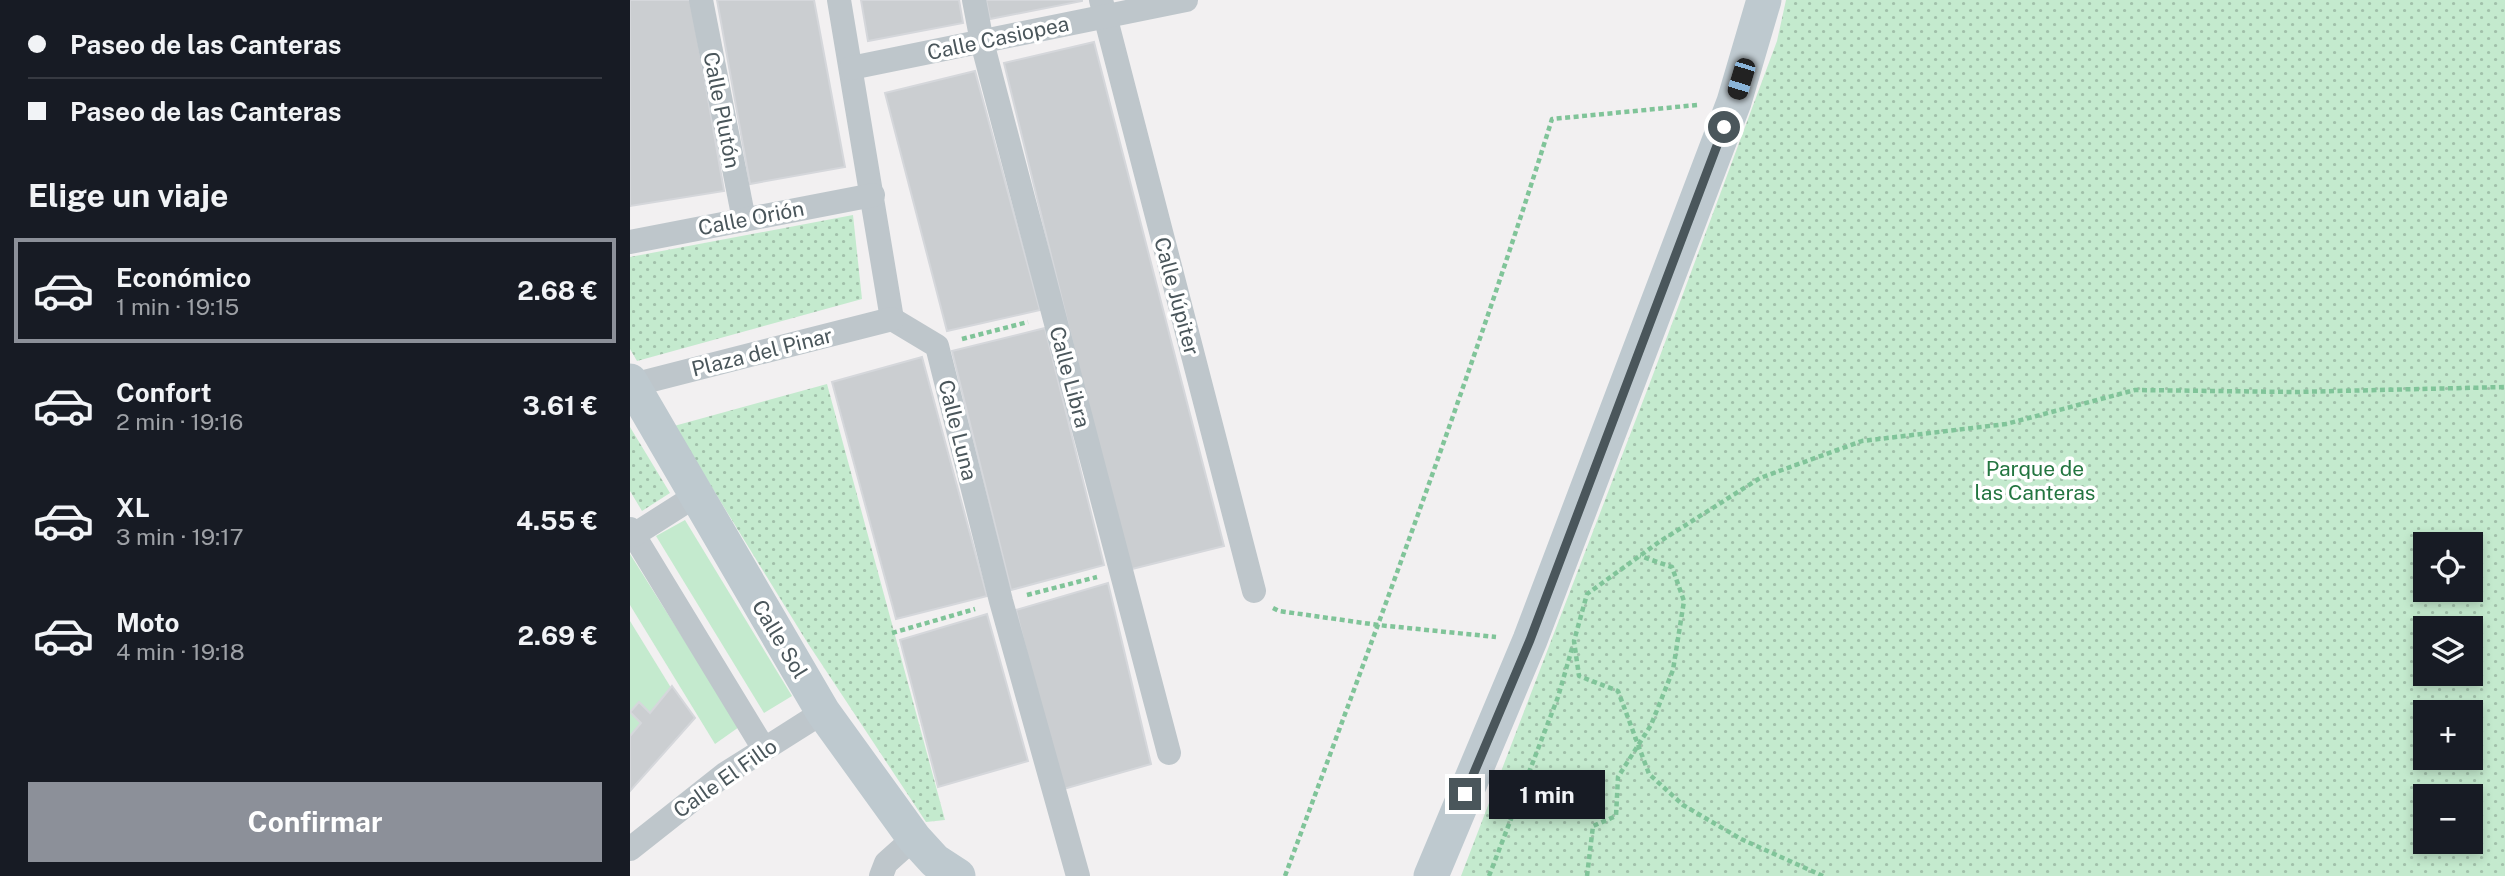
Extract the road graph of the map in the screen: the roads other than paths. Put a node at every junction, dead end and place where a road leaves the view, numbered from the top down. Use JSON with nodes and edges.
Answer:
{"nodes":[{"id":1,"x":701,"y":0,"type":"edge"},
{"id":2,"x":839,"y":0,"type":"edge"},
{"id":3,"x":974,"y":0,"type":"edge"},
{"id":4,"x":1186,"y":0,"type":"edge"},
{"id":5,"x":1764,"y":0,"type":"edge"},
{"id":6,"x":1103,"y":8,"type":"edge"},
{"id":7,"x":982,"y":42,"type":"junction"},
{"id":8,"x":851,"y":68,"type":"junction"},
{"id":9,"x":873,"y":195,"type":"junction"},
{"id":10,"x":744,"y":220,"type":"junction"},
{"id":11,"x":630,"y":242,"type":"edge"},
{"id":12,"x":892,"y":319,"type":"junction"},
{"id":13,"x":631,"y":383,"type":"edge"},
{"id":14,"x":695,"y":496,"type":"junction"},
{"id":15,"x":632,"y":532,"type":"edge"},
{"id":16,"x":1254,"y":591,"type":"road end"},
{"id":17,"x":823,"y":712,"type":"junction"},
{"id":18,"x":764,"y":748,"type":"junction"},
{"id":19,"x":1169,"y":753,"type":"dead end"},
{"id":20,"x":914,"y":838,"type":"junction"},
{"id":21,"x":630,"y":849,"type":"edge"},
{"id":22,"x":1431,"y":875,"type":"edge"},
{"id":23,"x":881,"y":876,"type":"edge"},
{"id":24,"x":958,"y":876,"type":"edge"},
{"id":25,"x":1078,"y":876,"type":"edge"}],
"edges":[{"from":1,"to":10,"type":"street","name":"Calle Plutón"},
{"from":2,"to":8,"type":"street"},
{"from":3,"to":7,"type":"street","name":"Calle Libra"},
{"from":4,"to":6,"type":"street","name":"Calle Casiopea"},
{"from":5,"to":22,"type":"street"},
{"from":6,"to":7,"type":"street","name":"Calle Casiopea"},
{"from":6,"to":16,"type":"street","name":"Calle Júpiter"},
{"from":7,"to":8,"type":"street","name":"Calle Casiopea"},
{"from":7,"to":19,"type":"street","name":"Calle Libra"},
{"from":8,"to":9,"type":"street"},
{"from":9,"to":10,"type":"street","name":"Calle Orión"},
{"from":9,"to":12,"type":"street"},
{"from":10,"to":11,"type":"street","name":"Calle Orión"},
{"from":12,"to":13,"type":"street","name":"Plaza del Pinar"},
{"from":12,"to":25,"type":"street","name":"Calle Luna"},
{"from":13,"to":14,"type":"street","name":"Calle Sol"},
{"from":14,"to":15,"type":"street"},
{"from":14,"to":17,"type":"street","name":"Calle Sol"},
{"from":15,"to":18,"type":"street"},
{"from":17,"to":18,"type":"street","name":"Calle El Fillo"},
{"from":17,"to":20,"type":"street","name":"Calle Sol"},
{"from":18,"to":21,"type":"street","name":"Calle El Fillo"},
{"from":20,"to":23,"type":"street"},
{"from":20,"to":24,"type":"street","name":"Calle Sol"}]}
